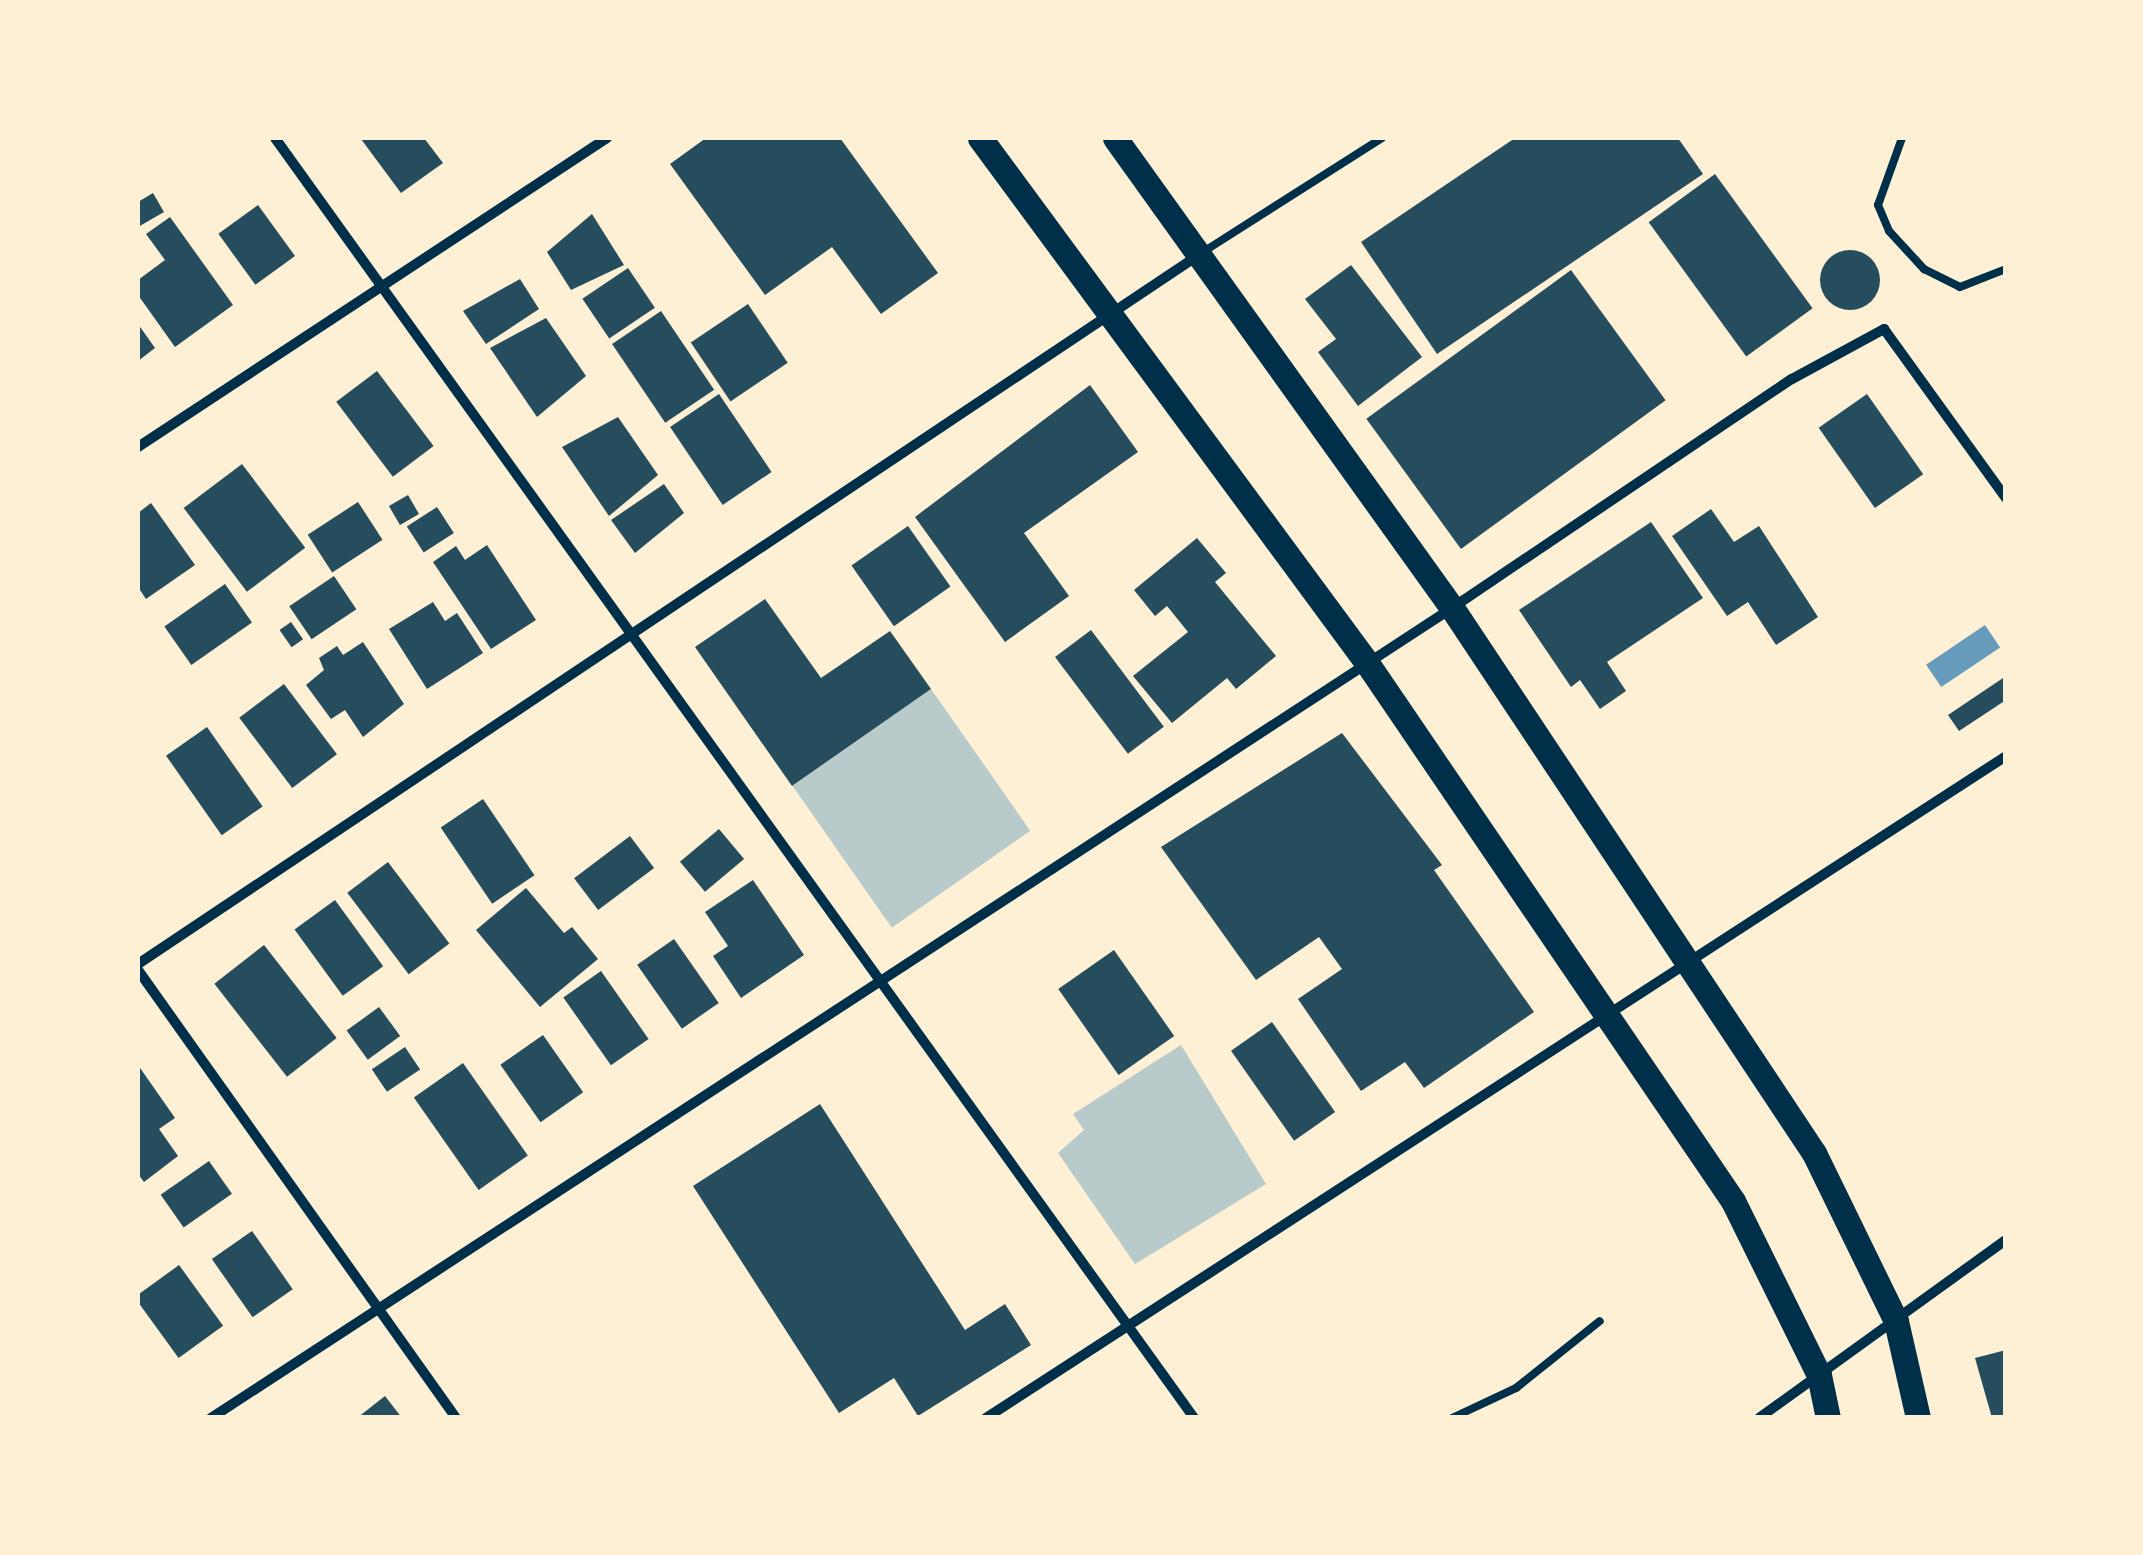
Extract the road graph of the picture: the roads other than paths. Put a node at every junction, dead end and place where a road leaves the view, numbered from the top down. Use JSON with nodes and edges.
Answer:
{"nodes":[{"id":1,"x":274,"y":138,"type":"edge"},
{"id":2,"x":607,"y":138,"type":"edge"},
{"id":3,"x":980,"y":138,"type":"edge"},
{"id":4,"x":1115,"y":138,"type":"edge"},
{"id":5,"x":1382,"y":138,"type":"edge"},
{"id":6,"x":1902,"y":138,"type":"edge"},
{"id":7,"x":1199,"y":254,"type":"junction"},
{"id":8,"x":2006,"y":268,"type":"edge"},
{"id":9,"x":380,"y":288,"type":"junction"},
{"id":10,"x":1109,"y":314,"type":"junction"},
{"id":11,"x":138,"y":447,"type":"edge"},
{"id":12,"x":2006,"y":498,"type":"edge"},
{"id":13,"x":1452,"y":608,"type":"junction"},
{"id":14,"x":630,"y":638,"type":"junction"},
{"id":15,"x":1367,"y":664,"type":"junction"},
{"id":16,"x":2006,"y":756,"type":"edge"},
{"id":17,"x":1689,"y":962,"type":"junction"},
{"id":18,"x":138,"y":967,"type":"edge"},
{"id":19,"x":877,"y":985,"type":"junction"},
{"id":20,"x":1605,"y":1015,"type":"junction"},
{"id":21,"x":2006,"y":1240,"type":"edge"},
{"id":22,"x":379,"y":1306,"type":"junction"},
{"id":23,"x":1600,"y":1321,"type":"dead end"},
{"id":24,"x":1896,"y":1321,"type":"junction"},
{"id":25,"x":1126,"y":1324,"type":"junction"},
{"id":26,"x":1819,"y":1375,"type":"junction"},
{"id":27,"x":211,"y":1418,"type":"edge"},
{"id":28,"x":456,"y":1418,"type":"edge"},
{"id":29,"x":986,"y":1418,"type":"edge"},
{"id":30,"x":1194,"y":1418,"type":"edge"},
{"id":31,"x":1452,"y":1418,"type":"edge"},
{"id":32,"x":1759,"y":1418,"type":"edge"},
{"id":33,"x":1828,"y":1418,"type":"edge"},
{"id":34,"x":1918,"y":1418,"type":"edge"}],
"edges":[{"from":1,"to":9,"type":"street"},
{"from":2,"to":9,"type":"street"},
{"from":3,"to":10,"type":"main road"},
{"from":4,"to":7,"type":"main road"},
{"from":5,"to":7,"type":"lane"},
{"from":6,"to":8,"type":"lane"},
{"from":7,"to":10,"type":"street"},
{"from":7,"to":13,"type":"main road"},
{"from":9,"to":11,"type":"street"},
{"from":9,"to":14,"type":"street"},
{"from":10,"to":14,"type":"street"},
{"from":10,"to":15,"type":"main road"},
{"from":12,"to":13,"type":"street"},
{"from":13,"to":15,"type":"street"},
{"from":13,"to":17,"type":"main road"},
{"from":14,"to":18,"type":"street"},
{"from":14,"to":19,"type":"street"},
{"from":15,"to":19,"type":"street"},
{"from":15,"to":20,"type":"main road"},
{"from":16,"to":17,"type":"street"},
{"from":17,"to":20,"type":"street"},
{"from":17,"to":24,"type":"main road"},
{"from":18,"to":22,"type":"street"},
{"from":19,"to":22,"type":"street"},
{"from":19,"to":25,"type":"street"},
{"from":20,"to":25,"type":"street"},
{"from":20,"to":26,"type":"main road"},
{"from":21,"to":24,"type":"street"},
{"from":22,"to":27,"type":"street"},
{"from":22,"to":28,"type":"street"},
{"from":23,"to":31,"type":"lane"},
{"from":24,"to":26,"type":"street"},
{"from":24,"to":34,"type":"main road"},
{"from":25,"to":29,"type":"street"},
{"from":25,"to":30,"type":"street"},
{"from":26,"to":32,"type":"street"},
{"from":26,"to":33,"type":"main road"}]}
